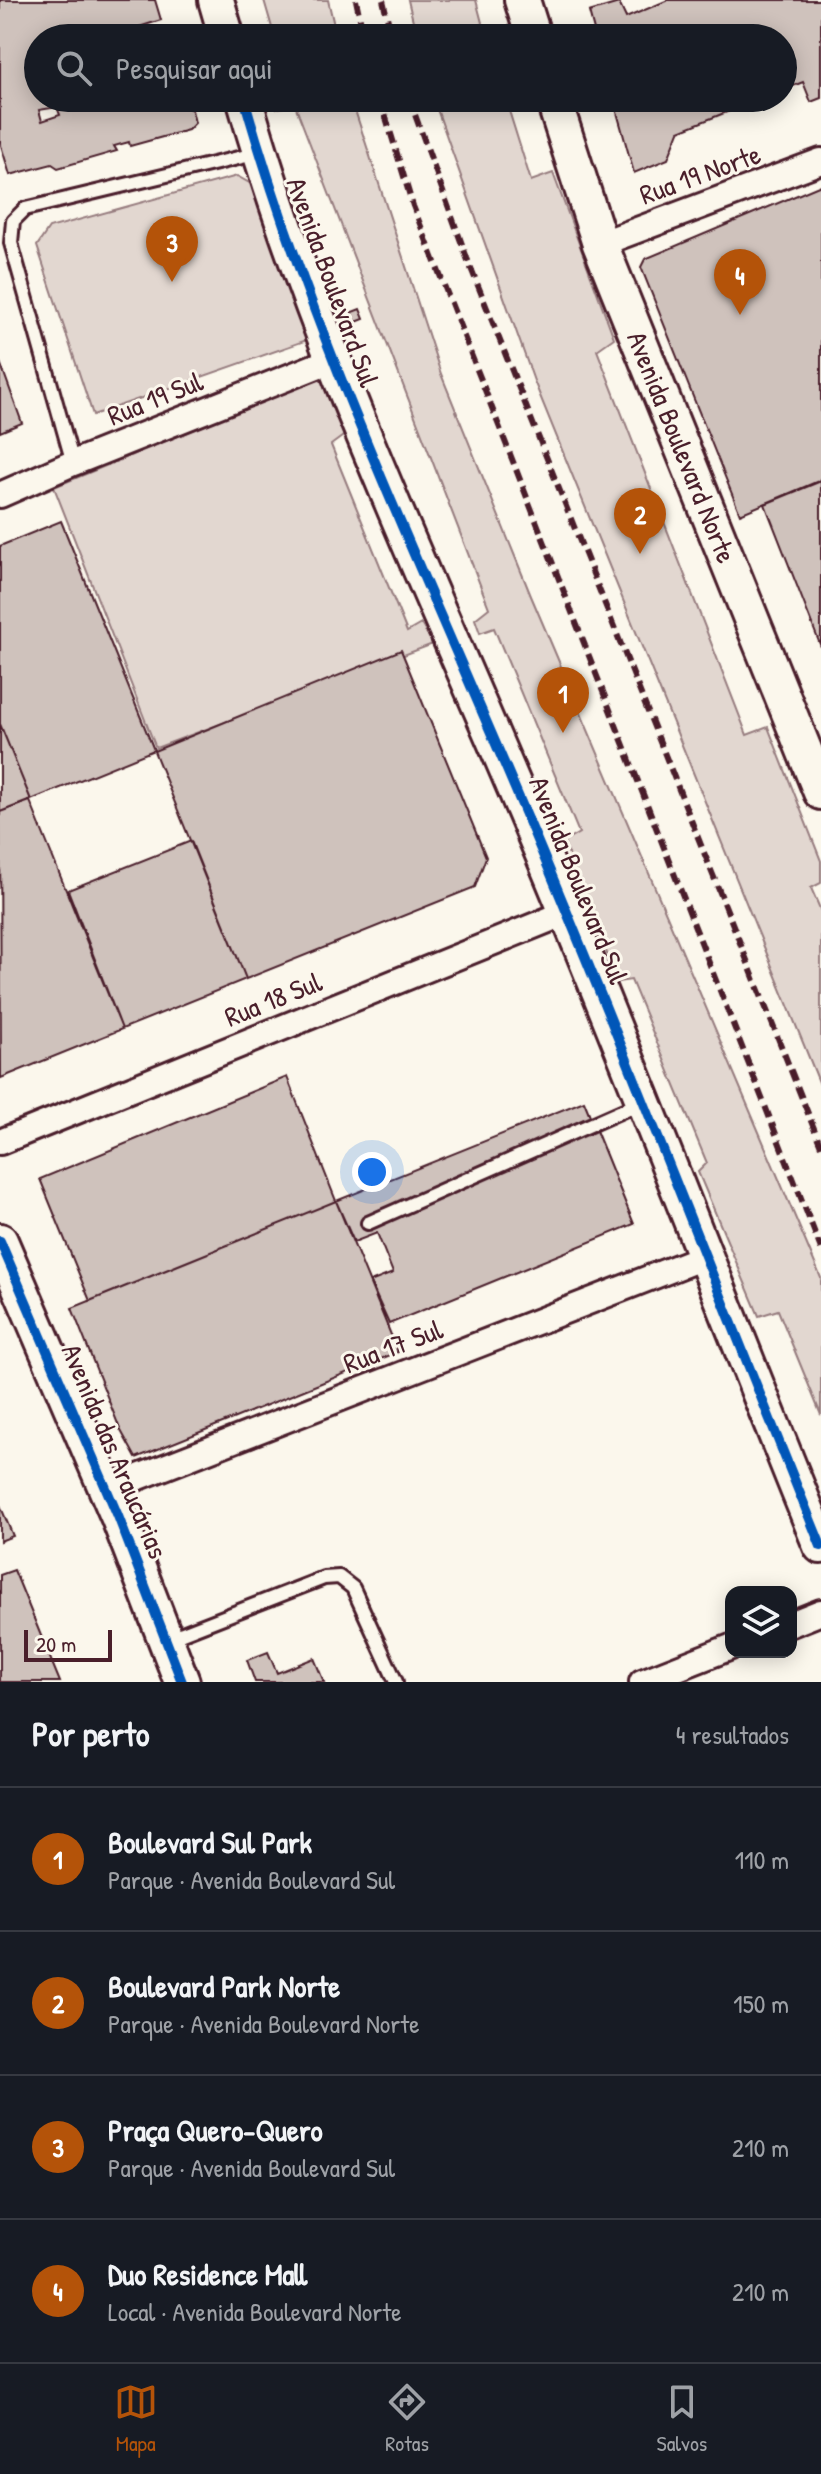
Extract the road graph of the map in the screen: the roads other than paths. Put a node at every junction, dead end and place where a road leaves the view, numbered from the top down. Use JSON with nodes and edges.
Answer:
{"nodes":[{"id":1,"x":216,"y":0,"type":"edge"},
{"id":2,"x":522,"y":0,"type":"edge"},
{"id":3,"x":223,"y":24,"type":"edge"},
{"id":4,"x":530,"y":24,"type":"edge"},
{"id":5,"x":248,"y":112,"type":"edge"},
{"id":6,"x":558,"y":112,"type":"edge"},
{"id":7,"x":259,"y":153,"type":"junction"},
{"id":8,"x":821,"y":161,"type":"edge"},
{"id":9,"x":600,"y":244,"type":"junction"},
{"id":10,"x":334,"y":359,"type":"junction"},
{"id":11,"x":73,"y":463,"type":"junction"},
{"id":12,"x":0,"y":495,"type":"edge"},
{"id":13,"x":821,"y":792,"type":"edge"},
{"id":14,"x":568,"y":912,"type":"junction"},
{"id":15,"x":642,"y":1102,"type":"junction"},
{"id":16,"x":0,"y":1142,"type":"edge"},
{"id":17,"x":368,"y":1223,"type":"dead end"},
{"id":18,"x":0,"y":1241,"type":"edge"},
{"id":19,"x":703,"y":1257,"type":"junction"},
{"id":20,"x":106,"y":1493,"type":"junction"},
{"id":21,"x":821,"y":1546,"type":"edge"},
{"id":22,"x":821,"y":1612,"type":"edge"},
{"id":23,"x":797,"y":1622,"type":"edge"},
{"id":24,"x":166,"y":1639,"type":"junction"},
{"id":25,"x":725,"y":1649,"type":"edge"},
{"id":26,"x":182,"y":1682,"type":"edge"},
{"id":27,"x":396,"y":1682,"type":"edge"},
{"id":28,"x":642,"y":1682,"type":"edge"}],
"edges":[{"from":1,"to":3,"type":"street"},
{"from":2,"to":4,"type":"street"},
{"from":5,"to":7,"type":"street","name":"Avenida Boulevard Sul"},
{"from":6,"to":9,"type":"street","name":"Avenida Boulevard Norte"},
{"from":7,"to":10,"type":"street","name":"Avenida Boulevard Sul"},
{"from":7,"to":11,"type":"lane"},
{"from":8,"to":9,"type":"street","name":"Rua 19 Norte"},
{"from":9,"to":13,"type":"street","name":"Avenida Boulevard Norte"},
{"from":10,"to":11,"type":"street","name":"Rua 19 Sul"},
{"from":10,"to":14,"type":"street","name":"Avenida Boulevard Sul"},
{"from":11,"to":12,"type":"street","name":"Rua 19 Sul"},
{"from":14,"to":15,"type":"street","name":"Avenida Boulevard Sul"},
{"from":14,"to":16,"type":"street","name":"Rua 18 Sul"},
{"from":15,"to":17,"type":"lane"},
{"from":15,"to":19,"type":"street","name":"Avenida Boulevard Sul"},
{"from":18,"to":20,"type":"street","name":"Avenida das Araucárias"},
{"from":19,"to":20,"type":"street","name":"Rua 17 Sul"},
{"from":19,"to":21,"type":"street","name":"Avenida Boulevard Sul"},
{"from":20,"to":24,"type":"street","name":"Avenida das Araucárias"},
{"from":22,"to":23,"type":"street"},
{"from":24,"to":26,"type":"street","name":"Avenida das Araucárias"},
{"from":24,"to":27,"type":"lane"},
{"from":25,"to":28,"type":"street"}]}
